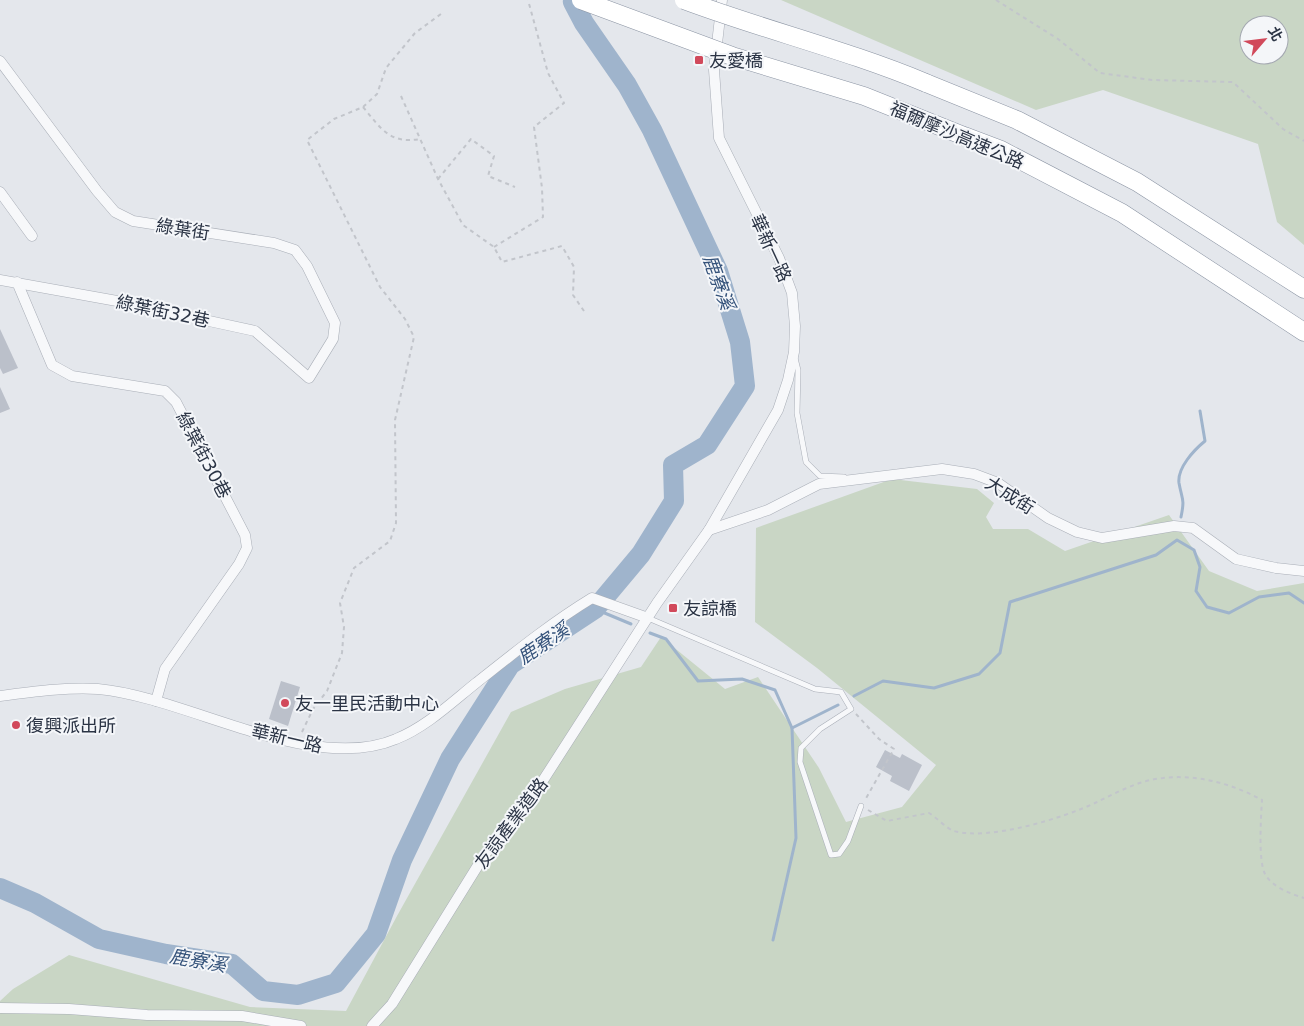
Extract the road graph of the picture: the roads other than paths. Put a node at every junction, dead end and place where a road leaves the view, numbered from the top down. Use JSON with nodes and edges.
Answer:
{"nodes":[{"id":1,"x":581,"y":0,"type":"edge"},
{"id":2,"x":684,"y":0,"type":"edge"},
{"id":3,"x":722,"y":0,"type":"edge"},
{"id":4,"x":0,"y":60,"type":"edge"},
{"id":5,"x":0,"y":192,"type":"edge"},
{"id":6,"x":32,"y":236,"type":"dead end"},
{"id":7,"x":0,"y":280,"type":"edge"},
{"id":8,"x":16,"y":282,"type":"junction"},
{"id":9,"x":1304,"y":289,"type":"edge"},
{"id":10,"x":1304,"y":332,"type":"edge"},
{"id":11,"x":794,"y":352,"type":"junction"},
{"id":12,"x":309,"y":378,"type":"joint"},
{"id":13,"x":880,"y":478,"type":"junction"},
{"id":14,"x":709,"y":530,"type":"junction"},
{"id":15,"x":1304,"y":571,"type":"edge"},
{"id":16,"x":648,"y":618,"type":"junction"},
{"id":17,"x":0,"y":696,"type":"edge"},
{"id":18,"x":156,"y":701,"type":"junction"},
{"id":19,"x":861,"y":806,"type":"road end"},
{"id":20,"x":0,"y":1008,"type":"edge"},
{"id":21,"x":301,"y":1026,"type":"edge"},
{"id":22,"x":372,"y":1026,"type":"edge"}],
"edges":[{"from":1,"to":10,"type":"highway","name":"福爾摩沙高速公路","bridge":true},
{"from":2,"to":9,"type":"highway","name":"福爾摩沙高速公路","bridge":true},
{"from":3,"to":11,"type":"street","name":"華新一路"},
{"from":4,"to":12,"type":"street","name":"綠葉街"},
{"from":5,"to":6,"type":"street"},
{"from":7,"to":8,"type":"street","name":"綠葉街32巷"},
{"from":8,"to":12,"type":"street","name":"綠葉街32巷"},
{"from":8,"to":18,"type":"street","name":"綠葉街30巷"},
{"from":11,"to":13,"type":"lane"},
{"from":11,"to":14,"type":"street","name":"華新一路"},
{"from":13,"to":14,"type":"street","name":"大成街"},
{"from":13,"to":15,"type":"street","name":"大成街"},
{"from":14,"to":16,"type":"street","name":"華新一路"},
{"from":16,"to":18,"type":"street","name":"華新一路"},
{"from":16,"to":19,"type":"lane"},
{"from":16,"to":22,"type":"street","name":"友諒產業道路"},
{"from":17,"to":18,"type":"street","name":"華新一路"},
{"from":20,"to":21,"type":"street"}]}
